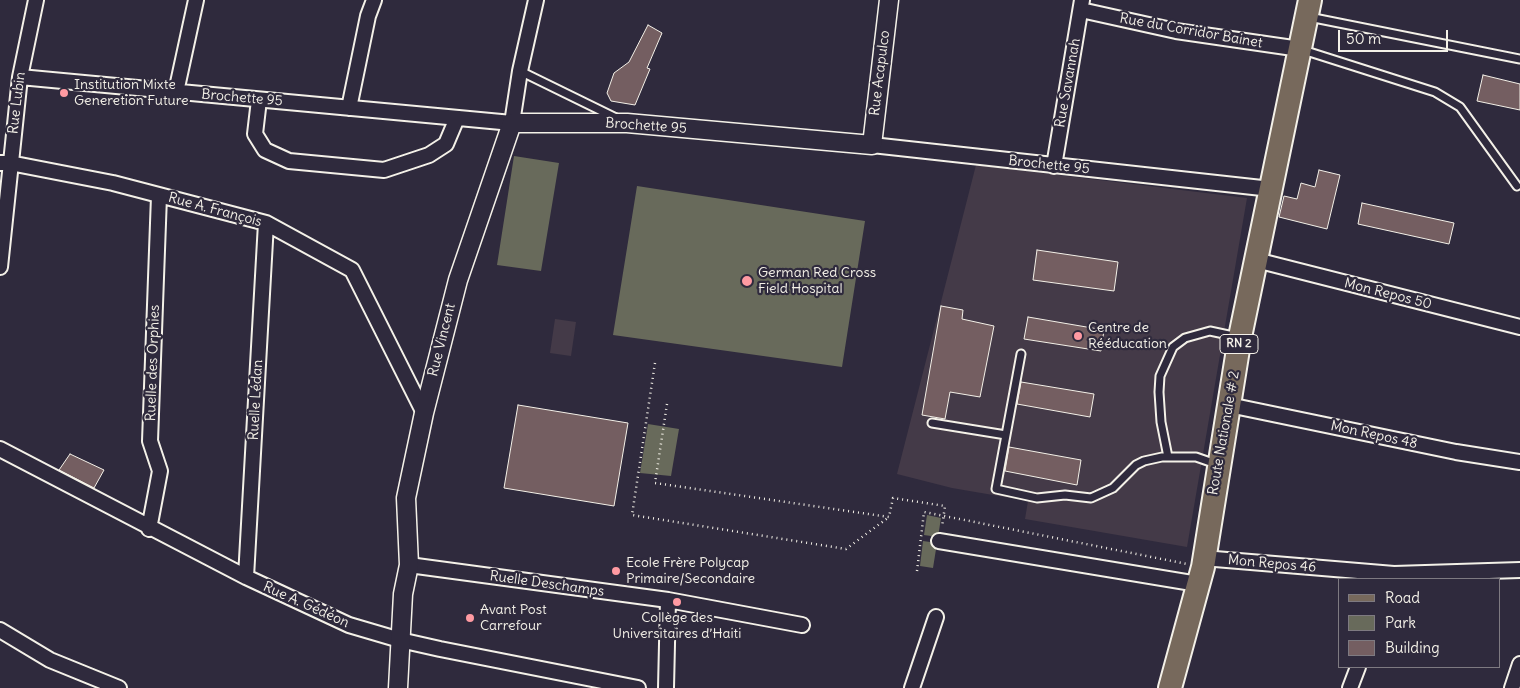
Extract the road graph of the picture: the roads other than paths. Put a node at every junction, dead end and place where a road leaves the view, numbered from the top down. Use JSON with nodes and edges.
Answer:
{"nodes":[{"id":1,"x":36,"y":0,"type":"edge"},
{"id":2,"x":196,"y":0,"type":"edge"},
{"id":3,"x":374,"y":0,"type":"edge"},
{"id":4,"x":536,"y":0,"type":"edge"},
{"id":5,"x":889,"y":0,"type":"edge"},
{"id":6,"x":1082,"y":5,"type":"edge"},
{"id":7,"x":1308,"y":8,"type":"edge"},
{"id":8,"x":1300,"y":49,"type":"junction"},
{"id":9,"x":1520,"y":59,"type":"edge"},
{"id":10,"x":520,"y":71,"type":"junction"},
{"id":11,"x":20,"y":77,"type":"junction"},
{"id":12,"x":176,"y":92,"type":"junction"},
{"id":13,"x":259,"y":100,"type":"junction"},
{"id":14,"x":349,"y":108,"type":"junction"},
{"id":15,"x":456,"y":118,"type":"junction"},
{"id":16,"x":512,"y":123,"type":"junction"},
{"id":17,"x":627,"y":123,"type":"junction"},
{"id":18,"x":872,"y":145,"type":"junction"},
{"id":19,"x":5,"y":163,"type":"edge"},
{"id":20,"x":1054,"y":166,"type":"junction"},
{"id":21,"x":1517,"y":186,"type":"dead end"},
{"id":22,"x":1271,"y":190,"type":"junction"},
{"id":23,"x":159,"y":196,"type":"junction"},
{"id":24,"x":266,"y":223,"type":"junction"},
{"id":25,"x":1256,"y":260,"type":"junction"},
{"id":26,"x":0,"y":267,"type":"edge"},
{"id":27,"x":1520,"y":327,"type":"edge"},
{"id":28,"x":1240,"y":337,"type":"junction"},
{"id":29,"x":1021,"y":354,"type":"dead end"},
{"id":30,"x":1229,"y":404,"type":"junction"},
{"id":31,"x":424,"y":413,"type":"junction"},
{"id":32,"x":932,"y":423,"type":"dead end"},
{"id":33,"x":1006,"y":435,"type":"junction"},
{"id":34,"x":0,"y":449,"type":"edge"},
{"id":35,"x":1168,"y":457,"type":"junction"},
{"id":36,"x":1520,"y":462,"type":"edge"},
{"id":37,"x":1218,"y":464,"type":"junction"},
{"id":38,"x":149,"y":529,"type":"junction"},
{"id":39,"x":939,"y":541,"type":"dead end"},
{"id":40,"x":409,"y":565,"type":"junction"},
{"id":41,"x":1201,"y":570,"type":"junction"},
{"id":42,"x":1520,"y":570,"type":"edge"},
{"id":43,"x":1393,"y":576,"type":"edge"},
{"id":44,"x":246,"y":577,"type":"junction"},
{"id":45,"x":668,"y":600,"type":"junction"},
{"id":46,"x":936,"y":617,"type":"dead end"},
{"id":47,"x":802,"y":625,"type":"dead end"},
{"id":48,"x":0,"y":630,"type":"edge"},
{"id":49,"x":400,"y":640,"type":"junction"},
{"id":50,"x":1520,"y":664,"type":"edge"},
{"id":51,"x":1358,"y":668,"type":"edge"},
{"id":52,"x":119,"y":688,"type":"edge"},
{"id":53,"x":398,"y":688,"type":"edge"},
{"id":54,"x":638,"y":688,"type":"edge"},
{"id":55,"x":666,"y":688,"type":"edge"},
{"id":56,"x":912,"y":688,"type":"edge"},
{"id":57,"x":1170,"y":688,"type":"edge"},
{"id":58,"x":1350,"y":688,"type":"edge"},
{"id":59,"x":1512,"y":688,"type":"edge"}],
"edges":[{"from":1,"to":11,"type":"street","name":"Rue Lubin"},
{"from":2,"to":12,"type":"street"},
{"from":3,"to":14,"type":"street"},
{"from":4,"to":10,"type":"street","name":"Rue Vincent"},
{"from":5,"to":18,"type":"street","name":"Rue Acapulco"},
{"from":6,"to":8,"type":"street","name":"Rue du Corridor Bainet"},
{"from":6,"to":20,"type":"street","name":"Rue Savannah"},
{"from":7,"to":8,"type":"main road","name":"Route Nationale # 2","number":"RN 2"},
{"from":7,"to":9,"type":"lane"},
{"from":8,"to":21,"type":"lane"},
{"from":8,"to":22,"type":"main road","name":"Route Nationale # 2","number":"RN 2"},
{"from":10,"to":16,"type":"street","name":"Rue Vincent"},
{"from":10,"to":17,"type":"lane"},
{"from":11,"to":12,"type":"street","name":"Brochette 95"},
{"from":11,"to":19,"type":"street","name":"Rue Lubin"},
{"from":12,"to":13,"type":"street","name":"Brochette 95"},
{"from":13,"to":14,"type":"street","name":"Brochette 95"},
{"from":13,"to":15,"type":"street"},
{"from":14,"to":15,"type":"street","name":"Brochette 95"},
{"from":15,"to":16,"type":"street","name":"Brochette 95"},
{"from":16,"to":17,"type":"street","name":"Brochette 95"},
{"from":16,"to":31,"type":"street","name":"Rue Vincent"},
{"from":17,"to":18,"type":"street","name":"Brochette 95"},
{"from":18,"to":20,"type":"street","name":"Brochette 95"},
{"from":19,"to":23,"type":"street","name":"Rue A. François"},
{"from":19,"to":26,"type":"street","name":"Rue Lubin"},
{"from":20,"to":22,"type":"street","name":"Brochette 95"},
{"from":22,"to":25,"type":"main road","name":"Route Nationale # 2","number":"RN 2"},
{"from":23,"to":24,"type":"street","name":"Rue A. François"},
{"from":23,"to":38,"type":"street","name":"Ruelle des Orphies"},
{"from":24,"to":31,"type":"street","name":"Rue A. François"},
{"from":24,"to":44,"type":"street","name":"Ruelle Lédan"},
{"from":25,"to":27,"type":"street","name":"Mon Repos 50"},
{"from":25,"to":28,"type":"main road","name":"Route Nationale # 2","number":"RN 2"},
{"from":28,"to":30,"type":"main road","name":"Route Nationale # 2","number":"RN 2"},
{"from":28,"to":35,"type":"lane"},
{"from":29,"to":33,"type":"lane"},
{"from":30,"to":36,"type":"street","name":"Mon Repos 48"},
{"from":30,"to":37,"type":"main road","name":"Route Nationale # 2","number":"RN 2"},
{"from":31,"to":40,"type":"street","name":"Rue Vincent"},
{"from":32,"to":33,"type":"lane"},
{"from":33,"to":35,"type":"lane"},
{"from":34,"to":38,"type":"street","name":"Rue A. Gédéon"},
{"from":35,"to":37,"type":"lane"},
{"from":37,"to":41,"type":"main road","name":"Route Nationale # 2","number":"RN 2"},
{"from":38,"to":44,"type":"street","name":"Rue A. Gédéon"},
{"from":39,"to":41,"type":"street","name":"Mon Repos 46"},
{"from":40,"to":45,"type":"street","name":"Ruelle Deschamps"},
{"from":40,"to":49,"type":"street","name":"Rue Vincent"},
{"from":41,"to":43,"type":"street","name":"Mon Repos 46"},
{"from":41,"to":57,"type":"main road","name":"Route Nationale # 2","number":"RN 2"},
{"from":42,"to":43,"type":"street","name":"Mon Repos 46"},
{"from":44,"to":49,"type":"street","name":"Rue A. Gédéon"},
{"from":45,"to":47,"type":"street","name":"Ruelle Deschamps"},
{"from":45,"to":55,"type":"street"},
{"from":46,"to":56,"type":"street"},
{"from":48,"to":52,"type":"street"},
{"from":49,"to":53,"type":"street","name":"Rue Vincent"},
{"from":49,"to":54,"type":"street","name":"Rue A. Gédéon"},
{"from":50,"to":59,"type":"street"},
{"from":51,"to":58,"type":"street"}]}
